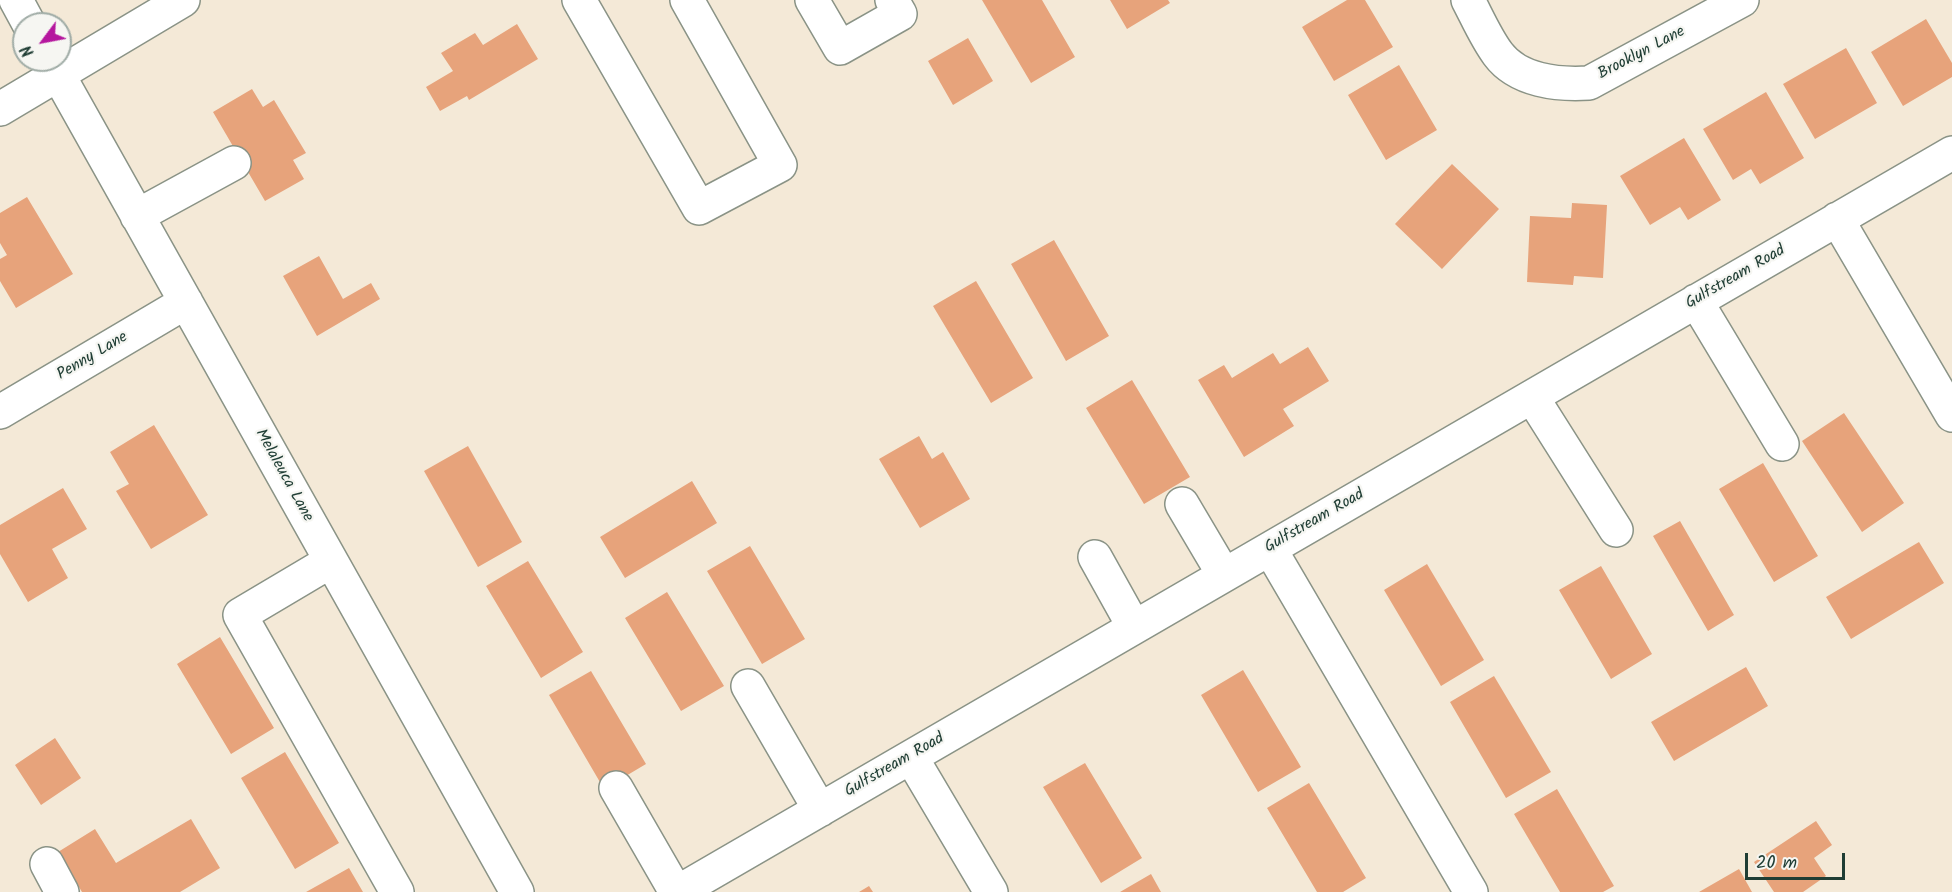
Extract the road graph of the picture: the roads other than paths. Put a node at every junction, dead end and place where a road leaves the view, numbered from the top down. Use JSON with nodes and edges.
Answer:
{"nodes":[{"id":1,"x":579,"y":0,"type":"edge"},
{"id":2,"x":687,"y":0,"type":"edge"},
{"id":3,"x":812,"y":0,"type":"edge"},
{"id":4,"x":892,"y":0,"type":"edge"},
{"id":5,"x":1468,"y":0,"type":"edge"},
{"id":6,"x":1742,"y":0,"type":"edge"},
{"id":7,"x":175,"y":2,"type":"edge"},
{"id":8,"x":72,"y":57,"type":"edge"},
{"id":9,"x":48,"y":72,"type":"edge"},
{"id":10,"x":57,"y":72,"type":"edge"},
{"id":11,"x":0,"y":109,"type":"edge"},
{"id":12,"x":1952,"y":153,"type":"edge"},
{"id":13,"x":234,"y":163,"type":"dead end"},
{"id":14,"x":137,"y":216,"type":"junction"},
{"id":15,"x":1837,"y":219,"type":"junction"},
{"id":16,"x":1696,"y":301,"type":"junction"},
{"id":17,"x":186,"y":302,"type":"junction"},
{"id":18,"x":1532,"y":396,"type":"junction"},
{"id":19,"x":0,"y":412,"type":"edge"},
{"id":20,"x":1952,"y":415,"type":"edge"},
{"id":21,"x":1782,"y":444,"type":"dead end"},
{"id":22,"x":1182,"y":504,"type":"dead end"},
{"id":23,"x":1616,"y":530,"type":"dead end"},
{"id":24,"x":1270,"y":549,"type":"junction"},
{"id":25,"x":1095,"y":557,"type":"dead end"},
{"id":26,"x":331,"y":561,"type":"junction"},
{"id":27,"x":1224,"y":575,"type":"junction"},
{"id":28,"x":1134,"y":627,"type":"junction"},
{"id":29,"x":748,"y":686,"type":"dead end"},
{"id":30,"x":911,"y":757,"type":"junction"},
{"id":31,"x":616,"y":788,"type":"dead end"},
{"id":32,"x":820,"y":810,"type":"junction"},
{"id":33,"x":46,"y":864,"type":"dead end"},
{"id":34,"x":684,"y":891,"type":"edge"},
{"id":35,"x":62,"y":892,"type":"edge"},
{"id":36,"x":397,"y":892,"type":"edge"},
{"id":37,"x":517,"y":892,"type":"edge"},
{"id":38,"x":991,"y":892,"type":"edge"},
{"id":39,"x":1471,"y":892,"type":"edge"}],
"edges":[{"from":1,"to":2,"type":"street"},
{"from":3,"to":4,"type":"street"},
{"from":5,"to":6,"type":"street","name":"Brooklyn Lane"},
{"from":7,"to":8,"type":"street"},
{"from":9,"to":11,"type":"street"},
{"from":10,"to":14,"type":"street","name":"Melaleuca Lane"},
{"from":12,"to":15,"type":"street","name":"Gulfstream Road"},
{"from":13,"to":14,"type":"street"},
{"from":14,"to":17,"type":"street","name":"Melaleuca Lane"},
{"from":15,"to":16,"type":"street","name":"Gulfstream Road"},
{"from":15,"to":20,"type":"street"},
{"from":16,"to":18,"type":"street","name":"Gulfstream Road"},
{"from":16,"to":21,"type":"street"},
{"from":17,"to":19,"type":"street","name":"Penny Lane"},
{"from":17,"to":26,"type":"street","name":"Melaleuca Lane"},
{"from":18,"to":23,"type":"street"},
{"from":18,"to":24,"type":"street","name":"Gulfstream Road"},
{"from":22,"to":27,"type":"street"},
{"from":24,"to":27,"type":"street","name":"Gulfstream Road"},
{"from":24,"to":39,"type":"street"},
{"from":25,"to":28,"type":"street"},
{"from":26,"to":36,"type":"street"},
{"from":26,"to":37,"type":"street","name":"Melaleuca Lane"},
{"from":27,"to":28,"type":"street","name":"Gulfstream Road"},
{"from":28,"to":30,"type":"street","name":"Gulfstream Road"},
{"from":29,"to":32,"type":"street"},
{"from":30,"to":32,"type":"street","name":"Gulfstream Road"},
{"from":30,"to":38,"type":"street"},
{"from":31,"to":34,"type":"street"},
{"from":32,"to":34,"type":"street","name":"Gulfstream Road"},
{"from":33,"to":35,"type":"street"}]}
